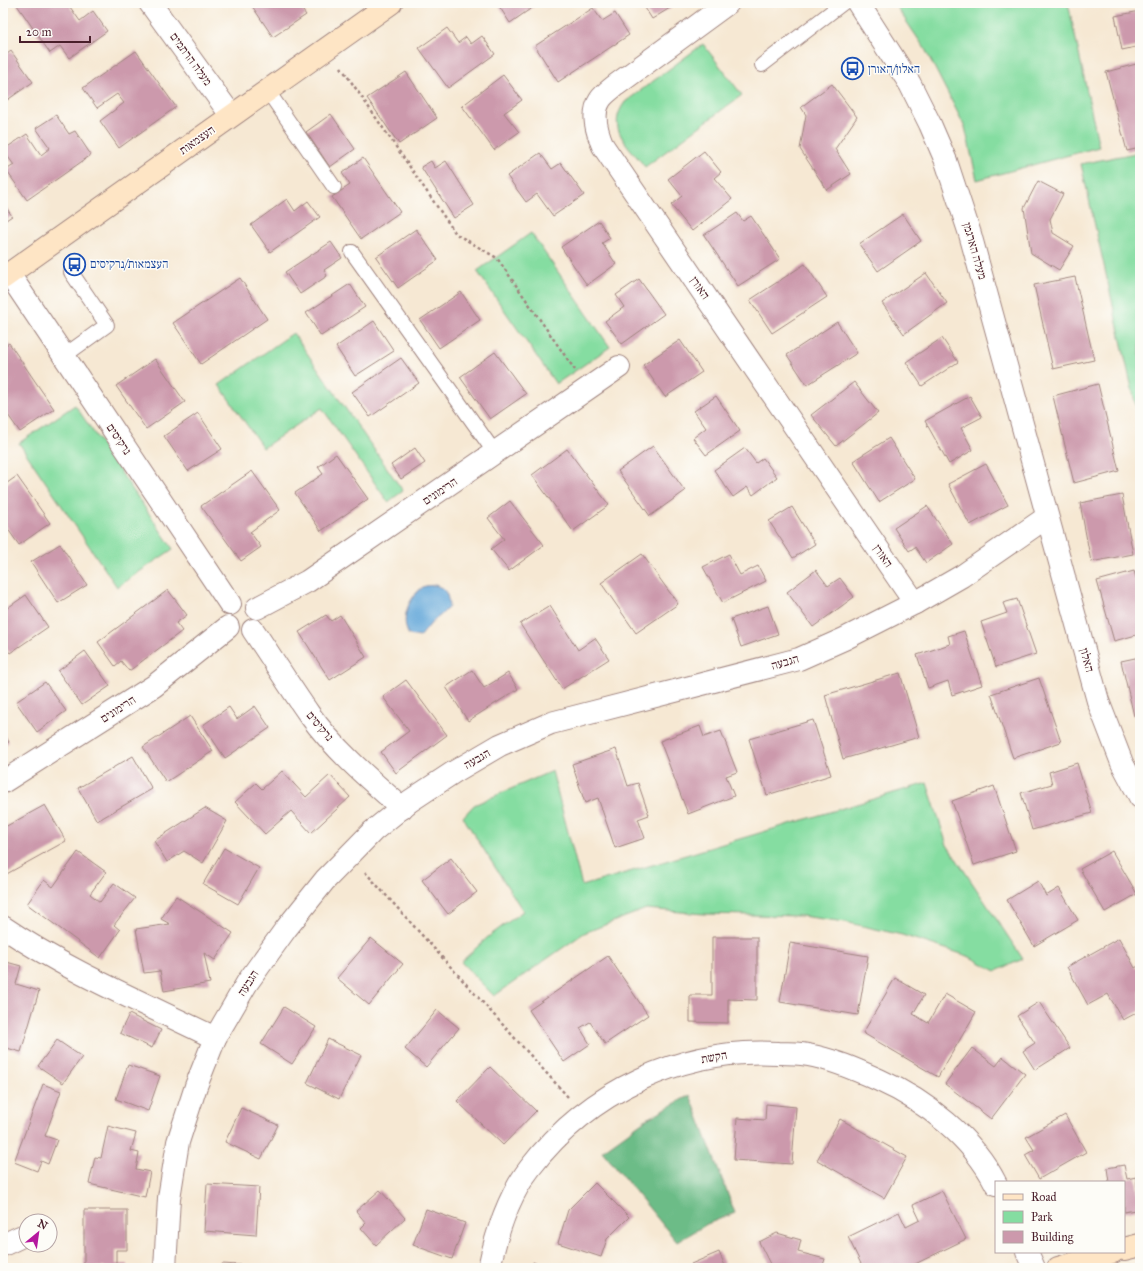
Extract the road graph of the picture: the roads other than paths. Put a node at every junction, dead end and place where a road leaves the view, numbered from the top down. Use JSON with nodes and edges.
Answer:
{"nodes":[{"id":1,"x":150,"y":3,"type":"edge"},
{"id":2,"x":391,"y":3,"type":"edge"},
{"id":3,"x":728,"y":3,"type":"edge"},
{"id":4,"x":843,"y":3,"type":"edge"},
{"id":5,"x":858,"y":3,"type":"edge"},
{"id":6,"x":762,"y":65,"type":"dead end"},
{"id":7,"x":267,"y":90,"type":"junction"},
{"id":8,"x":231,"y":115,"type":"junction"},
{"id":9,"x":334,"y":187,"type":"dead end"},
{"id":10,"x":352,"y":252,"type":"dead end"},
{"id":11,"x":70,"y":272,"type":"dead end"},
{"id":12,"x":6,"y":276,"type":"edge"},
{"id":13,"x":64,"y":356,"type":"junction"},
{"id":14,"x":619,"y":367,"type":"dead end"},
{"id":15,"x":495,"y":453,"type":"junction"},
{"id":16,"x":1047,"y":517,"type":"junction"},
{"id":17,"x":915,"y":603,"type":"junction"},
{"id":18,"x":230,"y":604,"type":"junction"},
{"id":19,"x":257,"y":608,"type":"junction"},
{"id":20,"x":228,"y":627,"type":"junction"},
{"id":21,"x":253,"y":630,"type":"junction"},
{"id":22,"x":3,"y":782,"type":"edge"},
{"id":23,"x":1140,"y":797,"type":"edge"},
{"id":24,"x":402,"y":808,"type":"junction"},
{"id":25,"x":3,"y":927,"type":"edge"},
{"id":26,"x":215,"y":1038,"type":"junction"},
{"id":27,"x":995,"y":1182,"type":"edge"},
{"id":28,"x":1140,"y":1245,"type":"edge"},
{"id":29,"x":1125,"y":1249,"type":"edge"},
{"id":30,"x":1027,"y":1253,"type":"edge"},
{"id":31,"x":1110,"y":1253,"type":"edge"},
{"id":32,"x":165,"y":1268,"type":"edge"},
{"id":33,"x":489,"y":1268,"type":"edge"},
{"id":34,"x":1034,"y":1268,"type":"edge"},
{"id":35,"x":1058,"y":1268,"type":"edge"}],
"edges":[{"from":1,"to":8,"type":"street","name":"מעלה הרתמים"},
{"from":2,"to":7,"type":"street","name":"העצמאות"},
{"from":3,"to":17,"type":"street","name":"האורן"},
{"from":4,"to":6,"type":"lane"},
{"from":5,"to":16,"type":"street","name":"מעלה הארגמן"},
{"from":7,"to":8,"type":"street","name":"העצמאות"},
{"from":7,"to":9,"type":"lane"},
{"from":8,"to":12,"type":"street","name":"העצמאות"},
{"from":10,"to":15,"type":"lane"},
{"from":11,"to":13,"type":"lane"},
{"from":12,"to":13,"type":"street","name":"נרקיסים"},
{"from":13,"to":18,"type":"street","name":"נרקיסים"},
{"from":14,"to":15,"type":"street","name":"הרימונים"},
{"from":15,"to":19,"type":"street","name":"הרימונים"},
{"from":16,"to":17,"type":"street","name":"הגבעה"},
{"from":16,"to":23,"type":"street","name":"האלון"},
{"from":17,"to":24,"type":"street","name":"הגבעה"},
{"from":18,"to":19,"type":"street"},
{"from":18,"to":20,"type":"street"},
{"from":19,"to":21,"type":"street"},
{"from":20,"to":21,"type":"street"},
{"from":20,"to":22,"type":"street","name":"הרימונים"},
{"from":21,"to":24,"type":"street","name":"נרקיסים"},
{"from":24,"to":26,"type":"street","name":"הגבעה"},
{"from":25,"to":26,"type":"street"},
{"from":26,"to":32,"type":"street","name":"הגבעה"},
{"from":27,"to":33,"type":"street","name":"הקשת"},
{"from":28,"to":29,"type":"street"},
{"from":30,"to":34,"type":"street"},
{"from":31,"to":35,"type":"street"}]}
